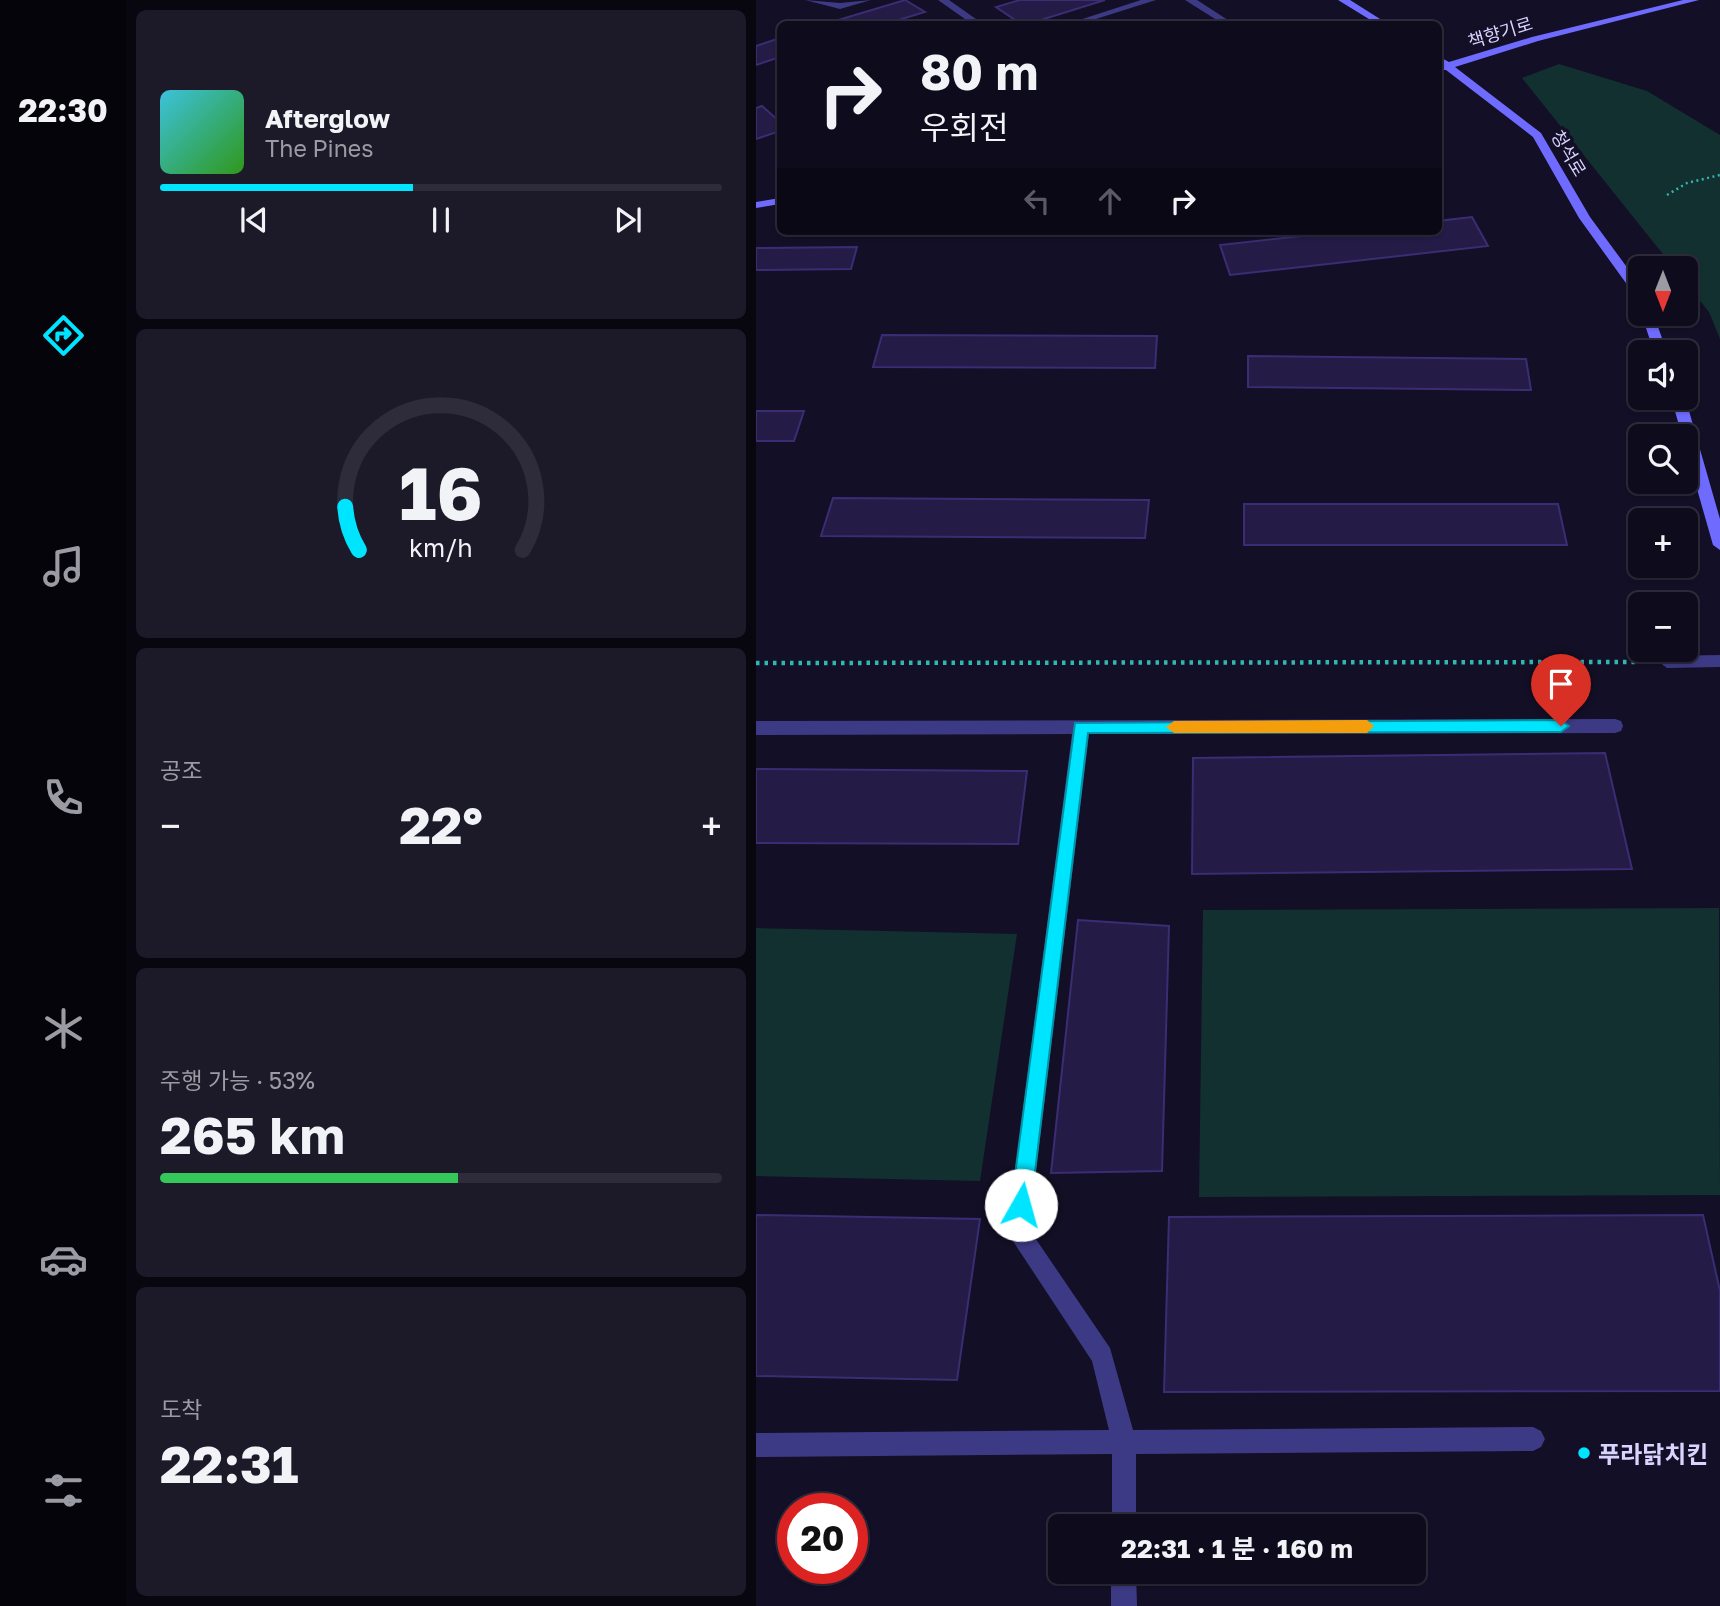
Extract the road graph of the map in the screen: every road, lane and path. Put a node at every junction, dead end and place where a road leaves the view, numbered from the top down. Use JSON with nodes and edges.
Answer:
{"nodes":[{"id":1,"x":810,"y":0,"type":"edge"},
{"id":2,"x":866,"y":0,"type":"edge"},
{"id":3,"x":943,"y":0,"type":"edge"},
{"id":4,"x":1151,"y":0,"type":"edge"},
{"id":5,"x":1190,"y":0,"type":"edge"},
{"id":6,"x":1343,"y":0,"type":"edge"},
{"id":7,"x":1694,"y":0,"type":"edge"},
{"id":8,"x":974,"y":21,"type":"edge"},
{"id":9,"x":1082,"y":21,"type":"edge"},
{"id":10,"x":1223,"y":21,"type":"edge"},
{"id":11,"x":1378,"y":21,"type":"edge"},
{"id":12,"x":1444,"y":67,"type":"edge"},
{"id":13,"x":1720,"y":175,"type":"edge"},
{"id":14,"x":1667,"y":195,"type":"dead end"},
{"id":15,"x":777,"y":202,"type":"edge"},
{"id":16,"x":756,"y":205,"type":"edge"},
{"id":17,"x":1628,"y":277,"type":"edge"},
{"id":18,"x":1682,"y":410,"type":"edge"},
{"id":19,"x":1720,"y":545,"type":"edge"},
{"id":20,"x":1698,"y":661,"type":"edge"},
{"id":21,"x":1720,"y":661,"type":"edge"},
{"id":22,"x":1667,"y":662,"type":"edge"},
{"id":23,"x":756,"y":663,"type":"edge"},
{"id":24,"x":1615,"y":726,"type":"dead end"},
{"id":25,"x":1081,"y":727,"type":"junction"},
{"id":26,"x":756,"y":728,"type":"edge"},
{"id":27,"x":1533,"y":1439,"type":"dead end"},
{"id":28,"x":1124,"y":1443,"type":"junction"},
{"id":29,"x":756,"y":1445,"type":"edge"},
{"id":30,"x":1124,"y":1514,"type":"edge"},
{"id":31,"x":1124,"y":1584,"type":"edge"},
{"id":32,"x":1124,"y":1606,"type":"edge"}],
"edges":[{"from":1,"to":2,"type":"street"},
{"from":3,"to":8,"type":"street"},
{"from":4,"to":9,"type":"street"},
{"from":5,"to":10,"type":"street"},
{"from":6,"to":11,"type":"main road"},
{"from":7,"to":12,"type":"main road","name":"책향기로"},
{"from":12,"to":17,"type":"main road","name":"청석로"},
{"from":13,"to":14,"type":"path"},
{"from":15,"to":16,"type":"main road"},
{"from":18,"to":19,"type":"main road"},
{"from":20,"to":21,"type":"street"},
{"from":22,"to":23,"type":"path"},
{"from":24,"to":25,"type":"street"},
{"from":25,"to":26,"type":"street"},
{"from":25,"to":28,"type":"street"},
{"from":27,"to":28,"type":"street"},
{"from":28,"to":29,"type":"street"},
{"from":28,"to":30,"type":"street"},
{"from":31,"to":32,"type":"street"}]}
